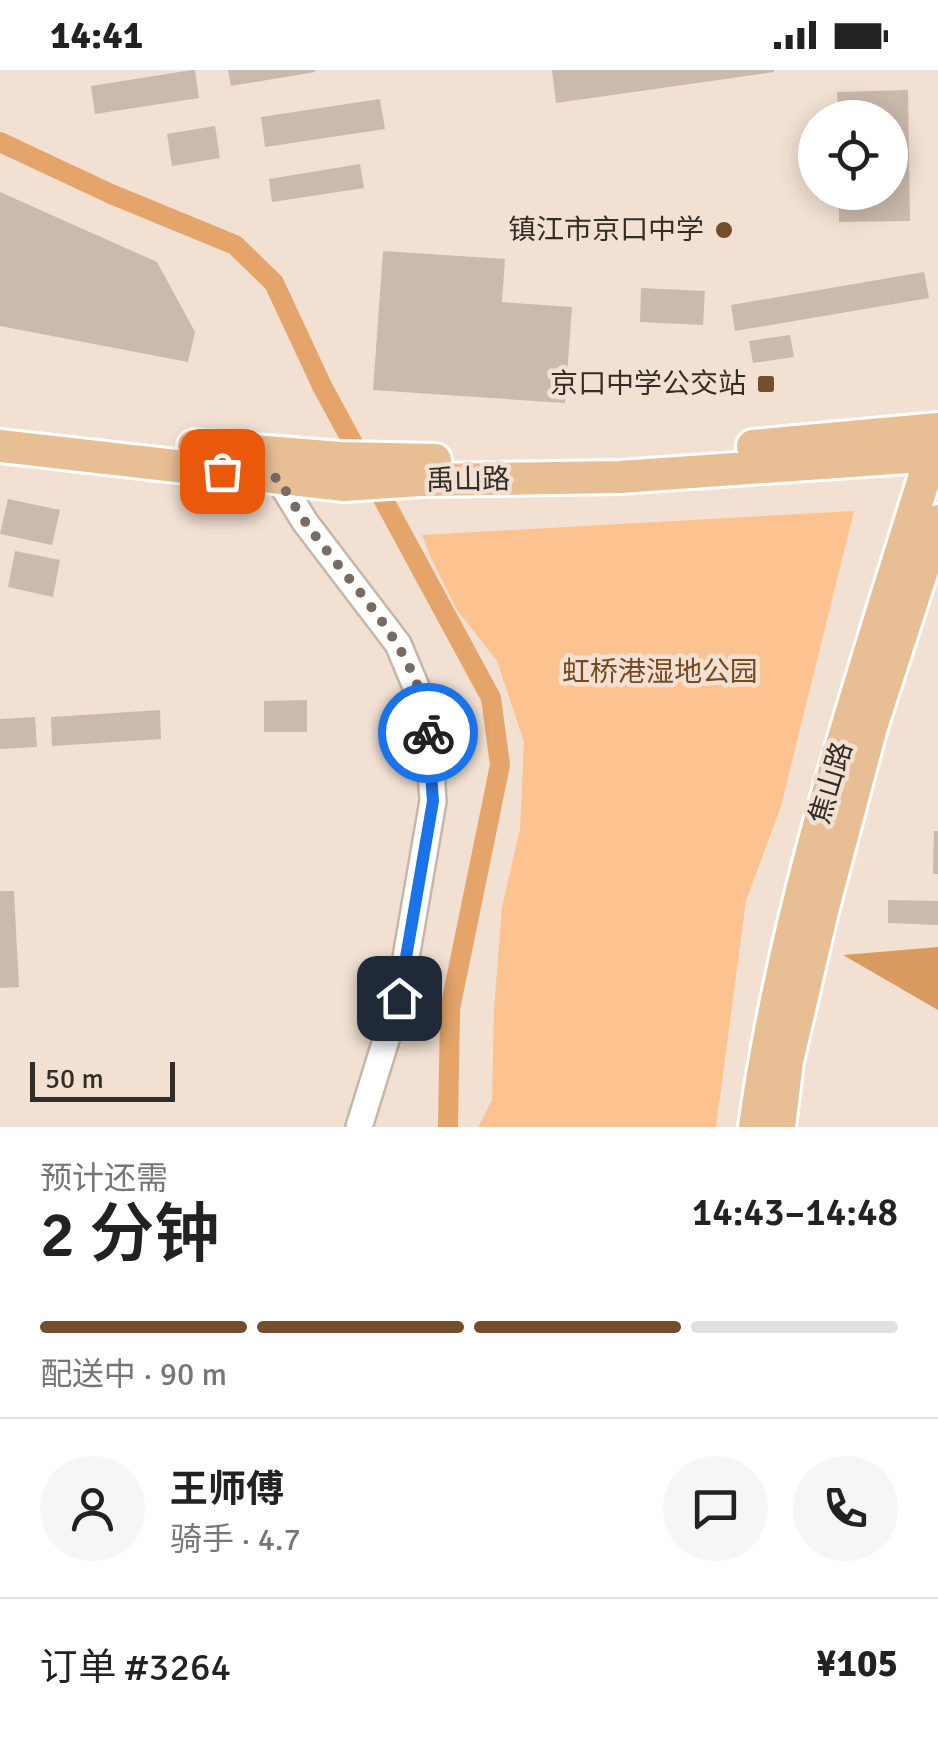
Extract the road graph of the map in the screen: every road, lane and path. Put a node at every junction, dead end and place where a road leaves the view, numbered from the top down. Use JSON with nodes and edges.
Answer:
{"nodes":[{"id":1,"x":0,"y":428,"type":"edge"},
{"id":2,"x":0,"y":446,"type":"edge"},
{"id":3,"x":936,"y":447,"type":"edge"},
{"id":4,"x":276,"y":465,"type":"junction"},
{"id":5,"x":938,"y":521,"type":"edge"},
{"id":6,"x":358,"y":1127,"type":"edge"},
{"id":7,"x":755,"y":1127,"type":"edge"},
{"id":8,"x":779,"y":1127,"type":"edge"}],
"edges":[{"from":1,"to":4,"type":"main road","name":"禹山路"},
{"from":2,"to":4,"type":"main road","name":"禹山路"},
{"from":3,"to":4,"type":"main road","name":"禹山路"},
{"from":3,"to":7,"type":"main road","name":"焦山路"},
{"from":4,"to":6,"type":"street"},
{"from":5,"to":8,"type":"main road","name":"焦山路"}]}
